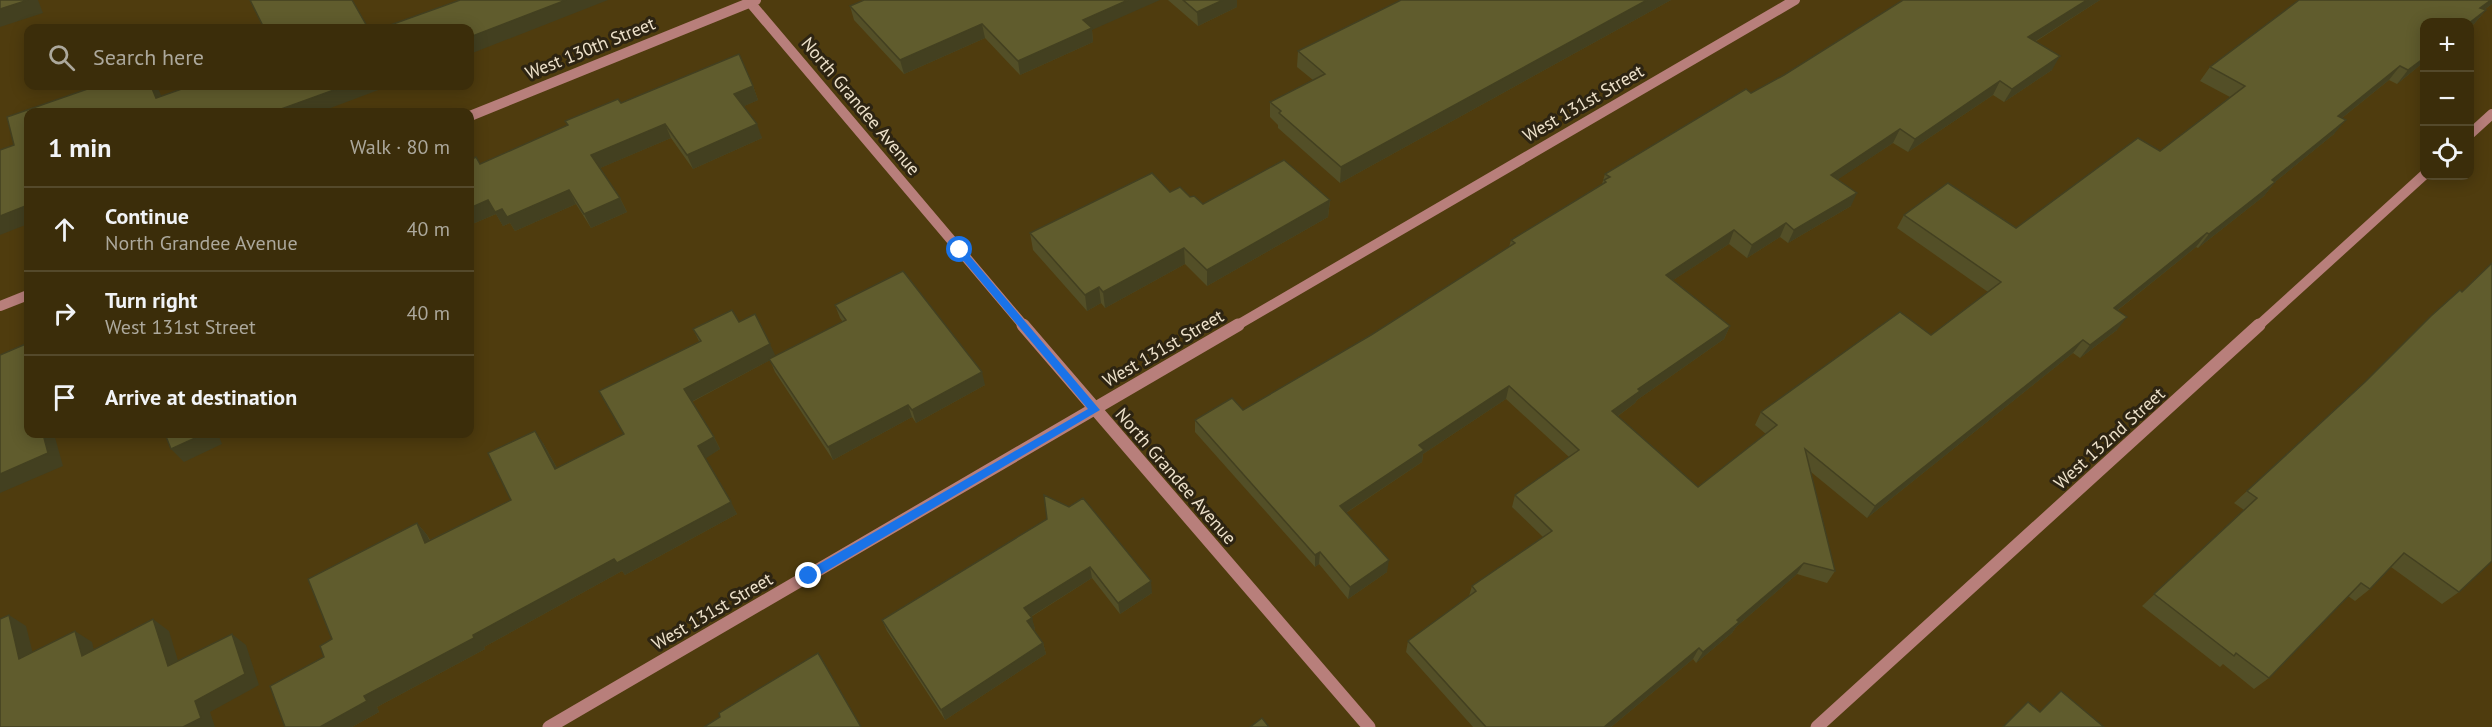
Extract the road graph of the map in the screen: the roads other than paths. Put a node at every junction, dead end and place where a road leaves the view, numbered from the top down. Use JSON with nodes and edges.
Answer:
{"nodes":[{"id":1,"x":1795,"y":0,"type":"edge"},
{"id":2,"x":752,"y":1,"type":"edge"},
{"id":3,"x":474,"y":114,"type":"edge"},
{"id":4,"x":2492,"y":114,"type":"edge"},
{"id":5,"x":2474,"y":130,"type":"edge"},
{"id":6,"x":2420,"y":179,"type":"edge"},
{"id":7,"x":24,"y":297,"type":"edge"},
{"id":8,"x":0,"y":306,"type":"edge"},
{"id":9,"x":1095,"y":410,"type":"junction"},
{"id":10,"x":549,"y":727,"type":"edge"},
{"id":11,"x":1369,"y":727,"type":"edge"},
{"id":12,"x":1817,"y":727,"type":"edge"}],
"edges":[{"from":1,"to":9,"type":"street","name":"West 131st Street"},
{"from":2,"to":3,"type":"street","name":"West 130th Street"},
{"from":2,"to":9,"type":"street","name":"North Grandee Avenue"},
{"from":4,"to":5,"type":"street"},
{"from":6,"to":12,"type":"street","name":"West 132nd Street"},
{"from":7,"to":8,"type":"street"},
{"from":9,"to":10,"type":"street","name":"West 131st Street"},
{"from":9,"to":11,"type":"street","name":"North Grandee Avenue"}]}
